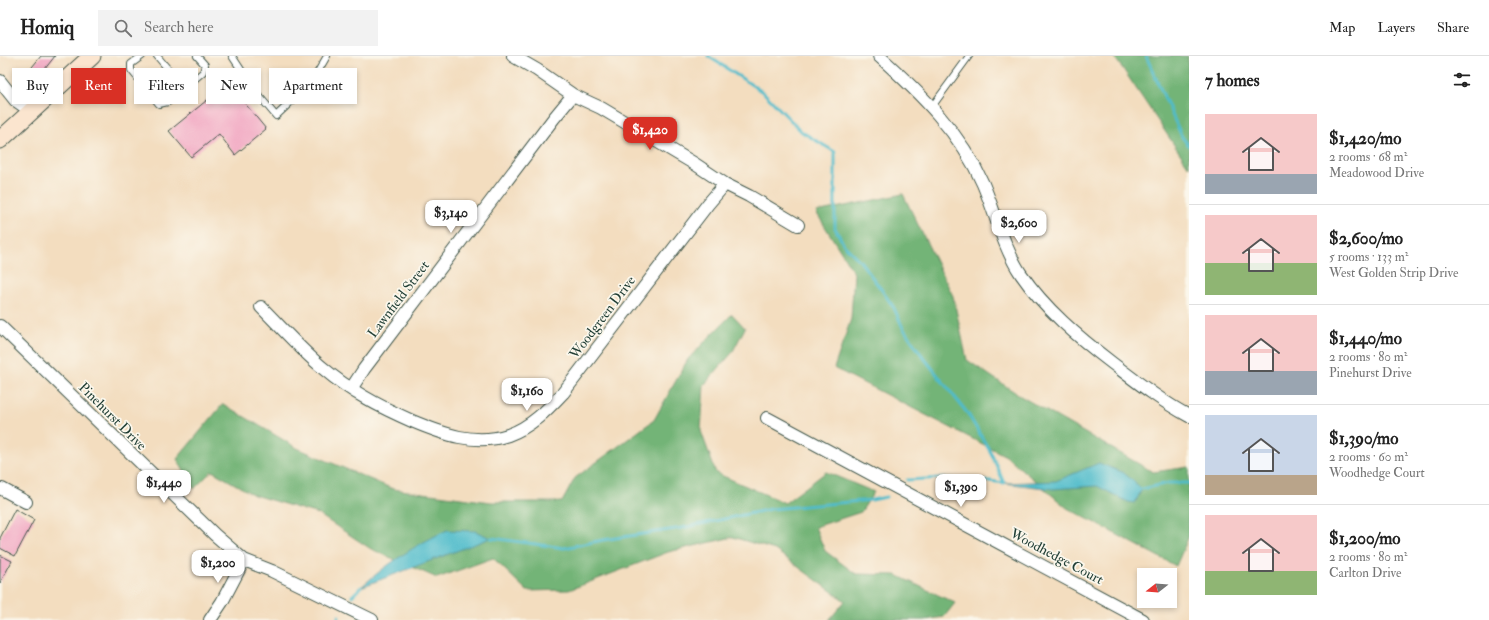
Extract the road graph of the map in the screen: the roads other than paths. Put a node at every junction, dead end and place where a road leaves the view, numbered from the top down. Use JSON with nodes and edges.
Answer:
{"nodes":[{"id":1,"x":92,"y":56,"type":"edge"},
{"id":2,"x":142,"y":56,"type":"edge"},
{"id":3,"x":157,"y":56,"type":"edge"},
{"id":4,"x":198,"y":56,"type":"edge"},
{"id":5,"x":232,"y":56,"type":"edge"},
{"id":6,"x":328,"y":56,"type":"edge"},
{"id":7,"x":513,"y":56,"type":"edge"},
{"id":8,"x":879,"y":56,"type":"edge"},
{"id":9,"x":969,"y":56,"type":"edge"},
{"id":10,"x":167,"y":68,"type":"edge"},
{"id":11,"x":134,"y":74,"type":"edge"},
{"id":12,"x":198,"y":76,"type":"edge"},
{"id":13,"x":0,"y":81,"type":"edge"},
{"id":14,"x":573,"y":95,"type":"junction"},
{"id":15,"x":931,"y":108,"type":"junction"},
{"id":16,"x":31,"y":111,"type":"junction"},
{"id":17,"x":0,"y":140,"type":"edge"},
{"id":18,"x":725,"y":184,"type":"junction"},
{"id":19,"x":798,"y":225,"type":"dead end"},
{"id":20,"x":261,"y":307,"type":"dead end"},
{"id":21,"x":0,"y":326,"type":"edge"},
{"id":22,"x":351,"y":389,"type":"junction"},
{"id":23,"x":1189,"y":416,"type":"edge"},
{"id":24,"x":767,"y":418,"type":"dead end"},
{"id":25,"x":2,"y":489,"type":"edge"},
{"id":26,"x":26,"y":502,"type":"dead end"},
{"id":27,"x":244,"y":560,"type":"junction"},
{"id":28,"x":210,"y":620,"type":"edge"},
{"id":29,"x":372,"y":620,"type":"edge"},
{"id":30,"x":1143,"y":620,"type":"edge"}],
"edges":[{"from":1,"to":16,"type":"street"},
{"from":2,"to":11,"type":"lane"},
{"from":3,"to":10,"type":"lane"},
{"from":4,"to":12,"type":"lane"},
{"from":5,"to":6,"type":"lane"},
{"from":7,"to":14,"type":"street"},
{"from":8,"to":15,"type":"street"},
{"from":9,"to":15,"type":"lane"},
{"from":13,"to":16,"type":"street"},
{"from":14,"to":18,"type":"street"},
{"from":14,"to":22,"type":"street","name":"Lawnfield Street"},
{"from":15,"to":23,"type":"street"},
{"from":16,"to":17,"type":"street"},
{"from":18,"to":19,"type":"street"},
{"from":18,"to":22,"type":"street","name":"Woodgreen Drive"},
{"from":20,"to":22,"type":"street","name":"Woodgreen Drive"},
{"from":21,"to":27,"type":"street","name":"Pinehurst Drive"},
{"from":24,"to":30,"type":"street","name":"Woodhedge Court"},
{"from":25,"to":26,"type":"street"},
{"from":27,"to":28,"type":"street"},
{"from":27,"to":29,"type":"street","name":"Pinehurst Drive"}]}
